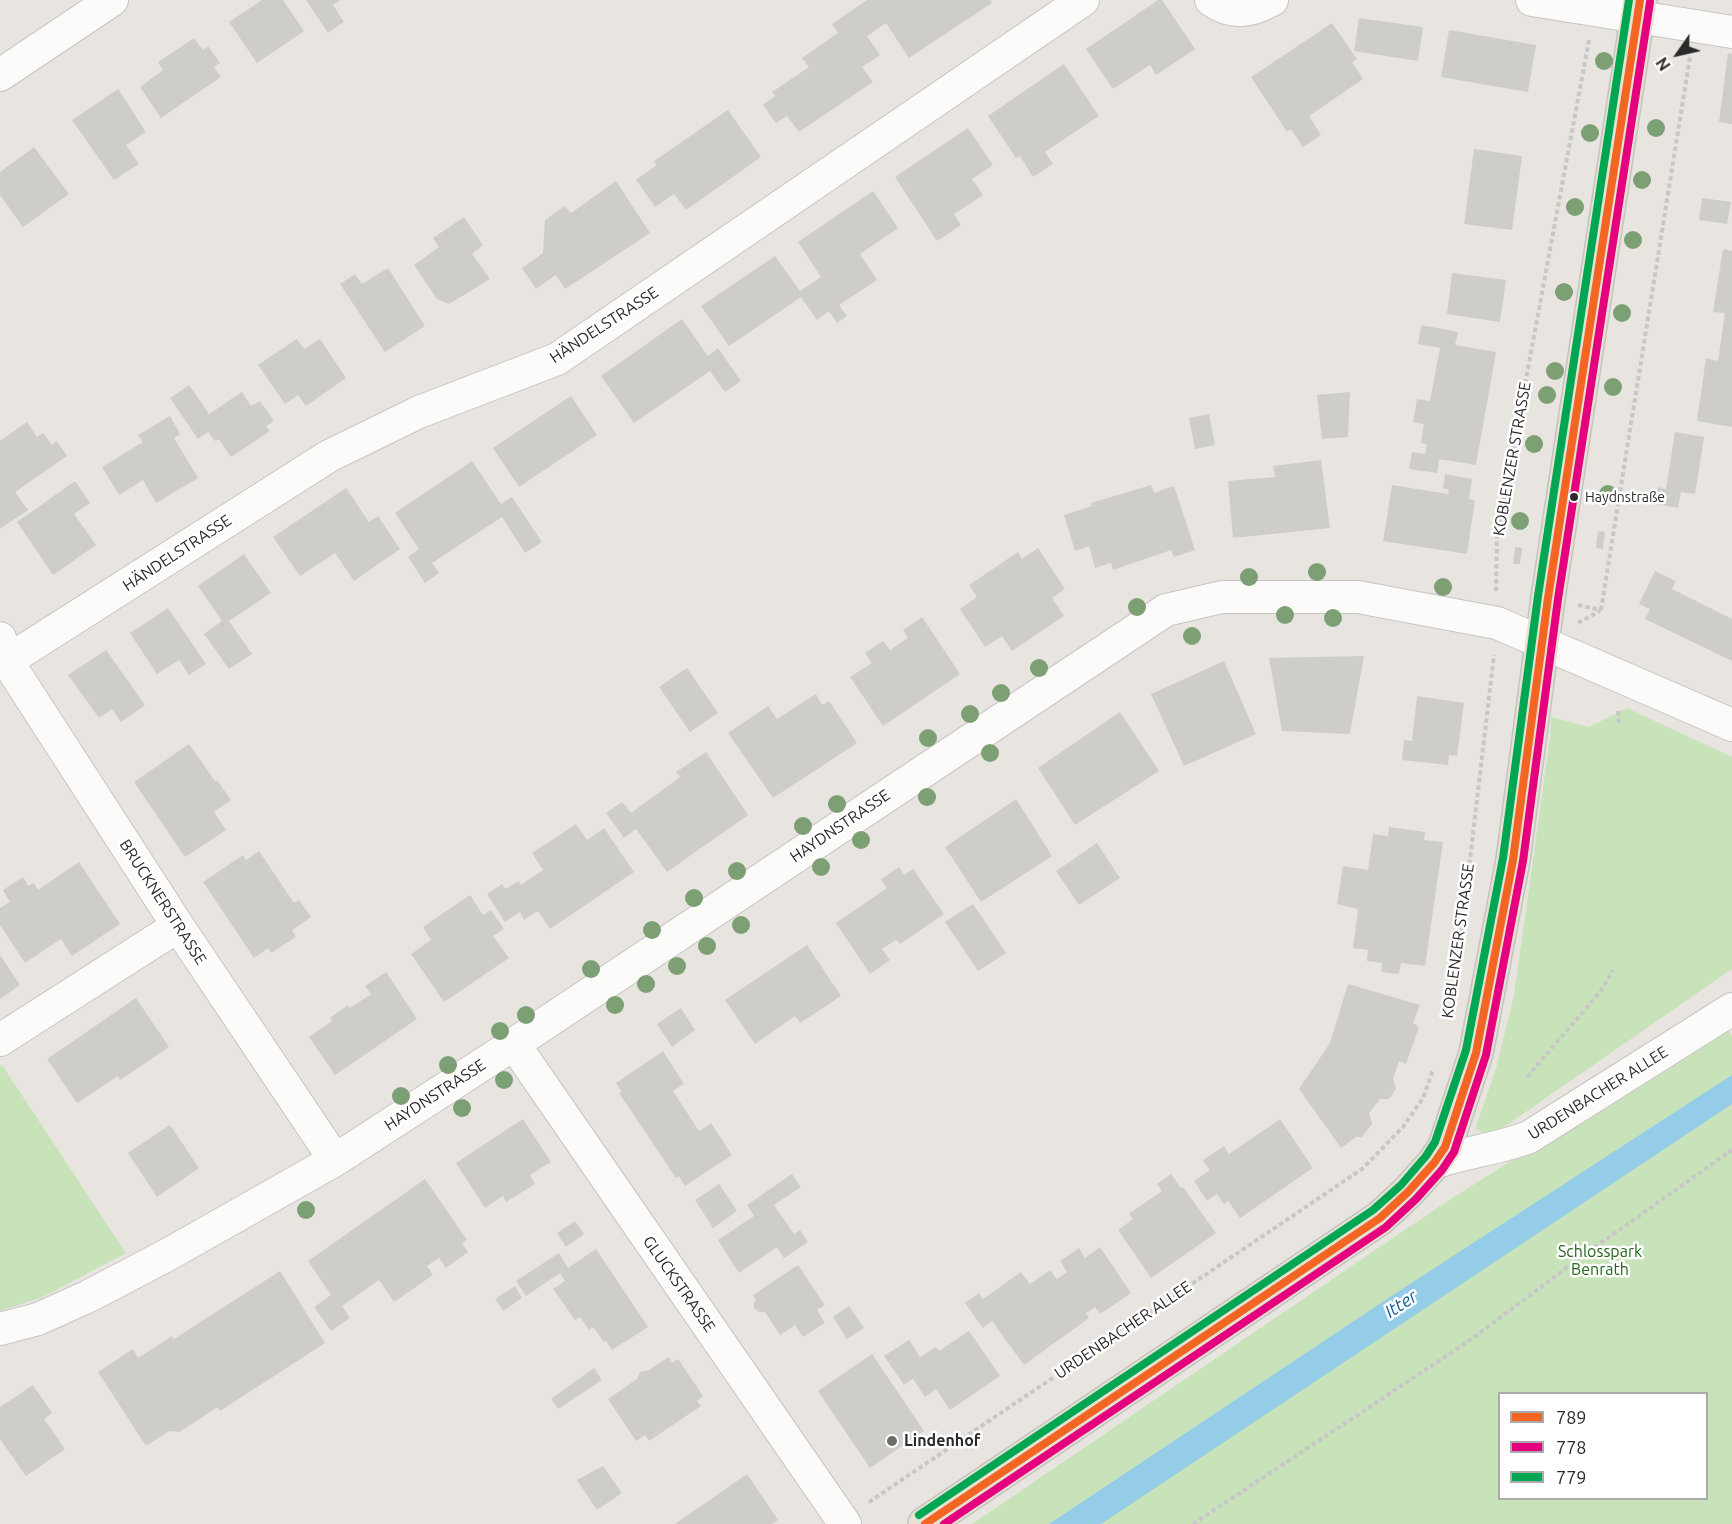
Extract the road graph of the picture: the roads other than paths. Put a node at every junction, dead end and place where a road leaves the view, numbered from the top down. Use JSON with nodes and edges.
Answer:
{"nodes":[{"id":1,"x":112,"y":0,"type":"edge"},
{"id":2,"x":1083,"y":0,"type":"edge"},
{"id":3,"x":1210,"y":0,"type":"edge"},
{"id":4,"x":1272,"y":0,"type":"edge"},
{"id":5,"x":1532,"y":0,"type":"edge"},
{"id":6,"x":1639,"y":8,"type":"edge"},
{"id":7,"x":1732,"y":32,"type":"edge"},
{"id":8,"x":0,"y":75,"type":"edge"},
{"id":9,"x":1542,"y":643,"type":"junction"},
{"id":10,"x":4,"y":650,"type":"edge"},
{"id":11,"x":1732,"y":725,"type":"edge"},
{"id":12,"x":178,"y":927,"type":"junction"},
{"id":13,"x":1732,"y":1009,"type":"edge"},
{"id":14,"x":0,"y":1040,"type":"edge"},
{"id":15,"x":514,"y":1044,"type":"junction"},
{"id":16,"x":335,"y":1160,"type":"junction"},
{"id":17,"x":1434,"y":1163,"type":"junction"},
{"id":18,"x":0,"y":1329,"type":"edge"},
{"id":19,"x":843,"y":1522,"type":"edge"},
{"id":20,"x":925,"y":1524,"type":"edge"}],
"edges":[{"from":1,"to":8,"type":"street"},
{"from":2,"to":10,"type":"street","name":"HÄNDELSTRASSE"},
{"from":3,"to":4,"type":"street"},
{"from":5,"to":6,"type":"street"},
{"from":6,"to":7,"type":"street"},
{"from":6,"to":9,"type":"main road"},
{"from":9,"to":11,"type":"street","name":"HAYDNSTRASSE"},
{"from":9,"to":15,"type":"street","name":"HAYDNSTRASSE"},
{"from":9,"to":17,"type":"main road"},
{"from":10,"to":12,"type":"street","name":"BRUCKNERSTRASSE"},
{"from":12,"to":14,"type":"street"},
{"from":12,"to":16,"type":"street","name":"BRUCKNERSTRASSE"},
{"from":13,"to":17,"type":"street","name":"URDENBACHER ALLEE"},
{"from":15,"to":16,"type":"street","name":"HAYDNSTRASSE"},
{"from":15,"to":19,"type":"street","name":"GLUCKSTRASSE"},
{"from":16,"to":18,"type":"street","name":"HAYDNSTRASSE"},
{"from":17,"to":20,"type":"main road"}]}
